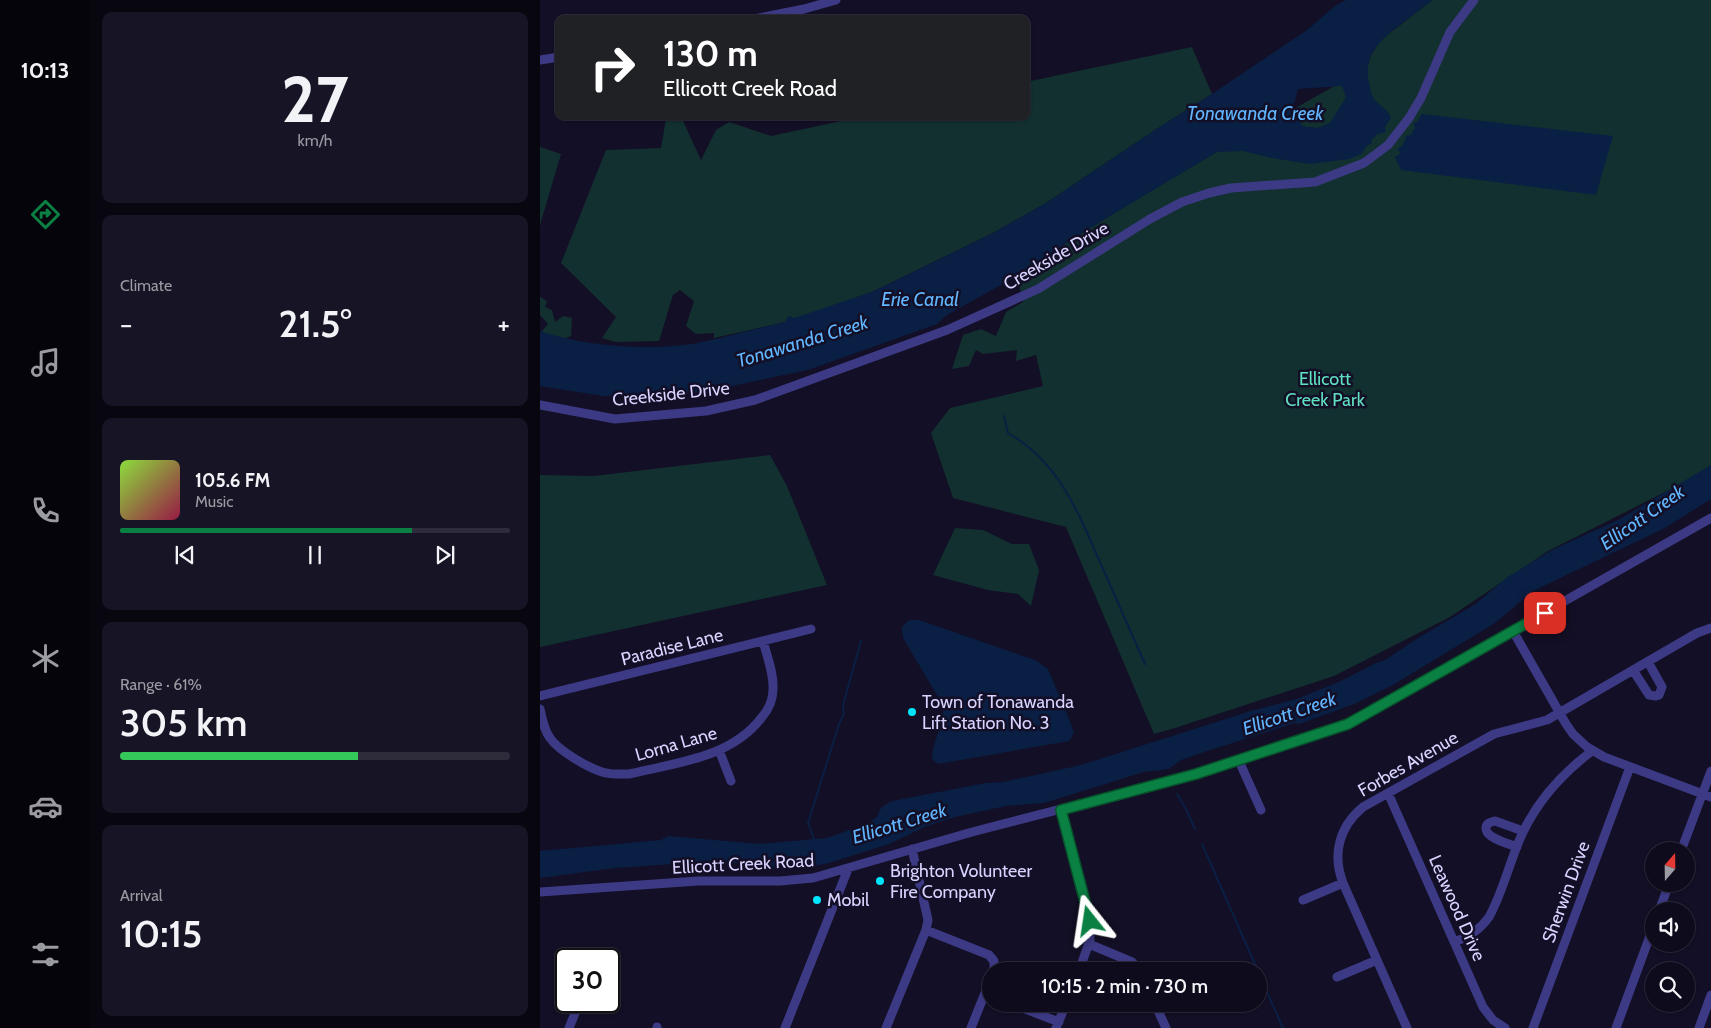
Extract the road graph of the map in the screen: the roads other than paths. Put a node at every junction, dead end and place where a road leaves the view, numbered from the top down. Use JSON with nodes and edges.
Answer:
{"nodes":[{"id":1,"x":836,"y":0,"type":"edge"},
{"id":2,"x":1474,"y":0,"type":"edge"},
{"id":3,"x":774,"y":15,"type":"edge"},
{"id":4,"x":555,"y":58,"type":"edge"},
{"id":5,"x":540,"y":60,"type":"edge"},
{"id":6,"x":540,"y":405,"type":"edge"},
{"id":7,"x":1711,"y":518,"type":"edge"},
{"id":8,"x":1711,"y":628,"type":"edge"},
{"id":9,"x":811,"y":629,"type":"dead end"},
{"id":10,"x":1513,"y":631,"type":"junction"},
{"id":11,"x":763,"y":641,"type":"junction"},
{"id":12,"x":1648,"y":662,"type":"junction"},
{"id":13,"x":1633,"y":670,"type":"junction"},
{"id":14,"x":540,"y":696,"type":"edge"},
{"id":15,"x":540,"y":709,"type":"edge"},
{"id":16,"x":1559,"y":713,"type":"junction"},
{"id":17,"x":719,"y":750,"type":"junction"},
{"id":18,"x":1592,"y":751,"type":"junction"},
{"id":19,"x":1239,"y":761,"type":"junction"},
{"id":20,"x":1630,"y":767,"type":"junction"},
{"id":21,"x":1711,"y":771,"type":"edge"},
{"id":22,"x":731,"y":781,"type":"dead end"},
{"id":23,"x":1388,"y":793,"type":"junction"},
{"id":24,"x":1707,"y":796,"type":"edge"},
{"id":25,"x":1061,"y":810,"type":"junction"},
{"id":26,"x":1261,"y":810,"type":"dead end"},
{"id":27,"x":1523,"y":832,"type":"junction"},
{"id":28,"x":1685,"y":842,"type":"edge"},
{"id":29,"x":1517,"y":847,"type":"junction"},
{"id":30,"x":912,"y":849,"type":"junction"},
{"id":31,"x":848,"y":869,"type":"junction"},
{"id":32,"x":1343,"y":883,"type":"junction"},
{"id":33,"x":540,"y":892,"type":"edge"},
{"id":34,"x":1304,"y":900,"type":"dead end"},
{"id":35,"x":926,"y":930,"type":"junction"},
{"id":36,"x":1454,"y":942,"type":"junction"},
{"id":37,"x":1089,"y":944,"type":"junction"},
{"id":38,"x":1645,"y":949,"type":"edge"},
{"id":39,"x":1377,"y":960,"type":"junction"},
{"id":40,"x":994,"y":962,"type":"edge"},
{"id":41,"x":1082,"y":962,"type":"edge"},
{"id":42,"x":1132,"y":962,"type":"edge"},
{"id":43,"x":1337,"y":977,"type":"dead end"},
{"id":44,"x":1711,"y":995,"type":"edge"},
{"id":45,"x":982,"y":1006,"type":"edge"},
{"id":46,"x":1030,"y":1012,"type":"edge"},
{"id":47,"x":1063,"y":1012,"type":"edge"},
{"id":48,"x":1159,"y":1012,"type":"edge"},
{"id":49,"x":575,"y":1013,"type":"edge"},
{"id":50,"x":1058,"y":1025,"type":"edge"},
{"id":51,"x":569,"y":1028,"type":"edge"},
{"id":52,"x":785,"y":1028,"type":"edge"},
{"id":53,"x":886,"y":1028,"type":"edge"},
{"id":54,"x":971,"y":1028,"type":"edge"},
{"id":55,"x":1166,"y":1028,"type":"edge"},
{"id":56,"x":1407,"y":1028,"type":"edge"},
{"id":57,"x":1505,"y":1028,"type":"edge"},
{"id":58,"x":1533,"y":1028,"type":"edge"},
{"id":59,"x":1616,"y":1028,"type":"edge"},
{"id":60,"x":1699,"y":1028,"type":"edge"}],
"edges":[{"from":1,"to":3,"type":"street"},
{"from":2,"to":6,"type":"street","name":"Creekside Drive"},
{"from":4,"to":5,"type":"street"},
{"from":7,"to":10,"type":"street","name":"Ellicott Creek Road"},
{"from":8,"to":12,"type":"street","name":"Forbes Avenue"},
{"from":9,"to":11,"type":"street","name":"Paradise Lane"},
{"from":10,"to":16,"type":"street"},
{"from":10,"to":19,"type":"street","name":"Ellicott Creek Road"},
{"from":11,"to":14,"type":"street","name":"Paradise Lane"},
{"from":11,"to":17,"type":"street","name":"Lorna Lane"},
{"from":12,"to":13,"type":"street","name":"Forbes Avenue"},
{"from":12,"to":13,"type":"street"},
{"from":13,"to":16,"type":"street","name":"Forbes Avenue"},
{"from":15,"to":17,"type":"street","name":"Lorna Lane"},
{"from":16,"to":18,"type":"street"},
{"from":16,"to":23,"type":"street","name":"Forbes Avenue"},
{"from":17,"to":22,"type":"street"},
{"from":18,"to":20,"type":"street"},
{"from":18,"to":27,"type":"street"},
{"from":19,"to":25,"type":"street","name":"Ellicott Creek Road"},
{"from":19,"to":26,"type":"street"},
{"from":20,"to":24,"type":"street"},
{"from":20,"to":58,"type":"street","name":"Sherwin Drive"},
{"from":21,"to":24,"type":"street"},
{"from":23,"to":32,"type":"street","name":"Forbes Avenue"},
{"from":23,"to":36,"type":"street","name":"Leawood Drive"},
{"from":24,"to":28,"type":"street"},
{"from":25,"to":30,"type":"street","name":"Ellicott Creek Road"},
{"from":25,"to":37,"type":"street"},
{"from":27,"to":29,"type":"street"},
{"from":27,"to":29,"type":"street"},
{"from":29,"to":36,"type":"street"},
{"from":30,"to":31,"type":"street","name":"Ellicott Creek Road"},
{"from":30,"to":35,"type":"street"},
{"from":31,"to":33,"type":"street","name":"Ellicott Creek Road"},
{"from":31,"to":52,"type":"street"},
{"from":32,"to":34,"type":"street"},
{"from":32,"to":39,"type":"street","name":"Forbes Avenue"},
{"from":35,"to":40,"type":"street"},
{"from":35,"to":53,"type":"street"},
{"from":36,"to":57,"type":"street","name":"Leawood Drive"},
{"from":37,"to":41,"type":"street"},
{"from":37,"to":42,"type":"street"},
{"from":38,"to":59,"type":"street"},
{"from":39,"to":43,"type":"street"},
{"from":39,"to":56,"type":"street","name":"Forbes Avenue"},
{"from":44,"to":60,"type":"street"},
{"from":45,"to":54,"type":"street"},
{"from":46,"to":50,"type":"street"},
{"from":47,"to":50,"type":"street"},
{"from":48,"to":55,"type":"street"},
{"from":49,"to":51,"type":"street"}]}
